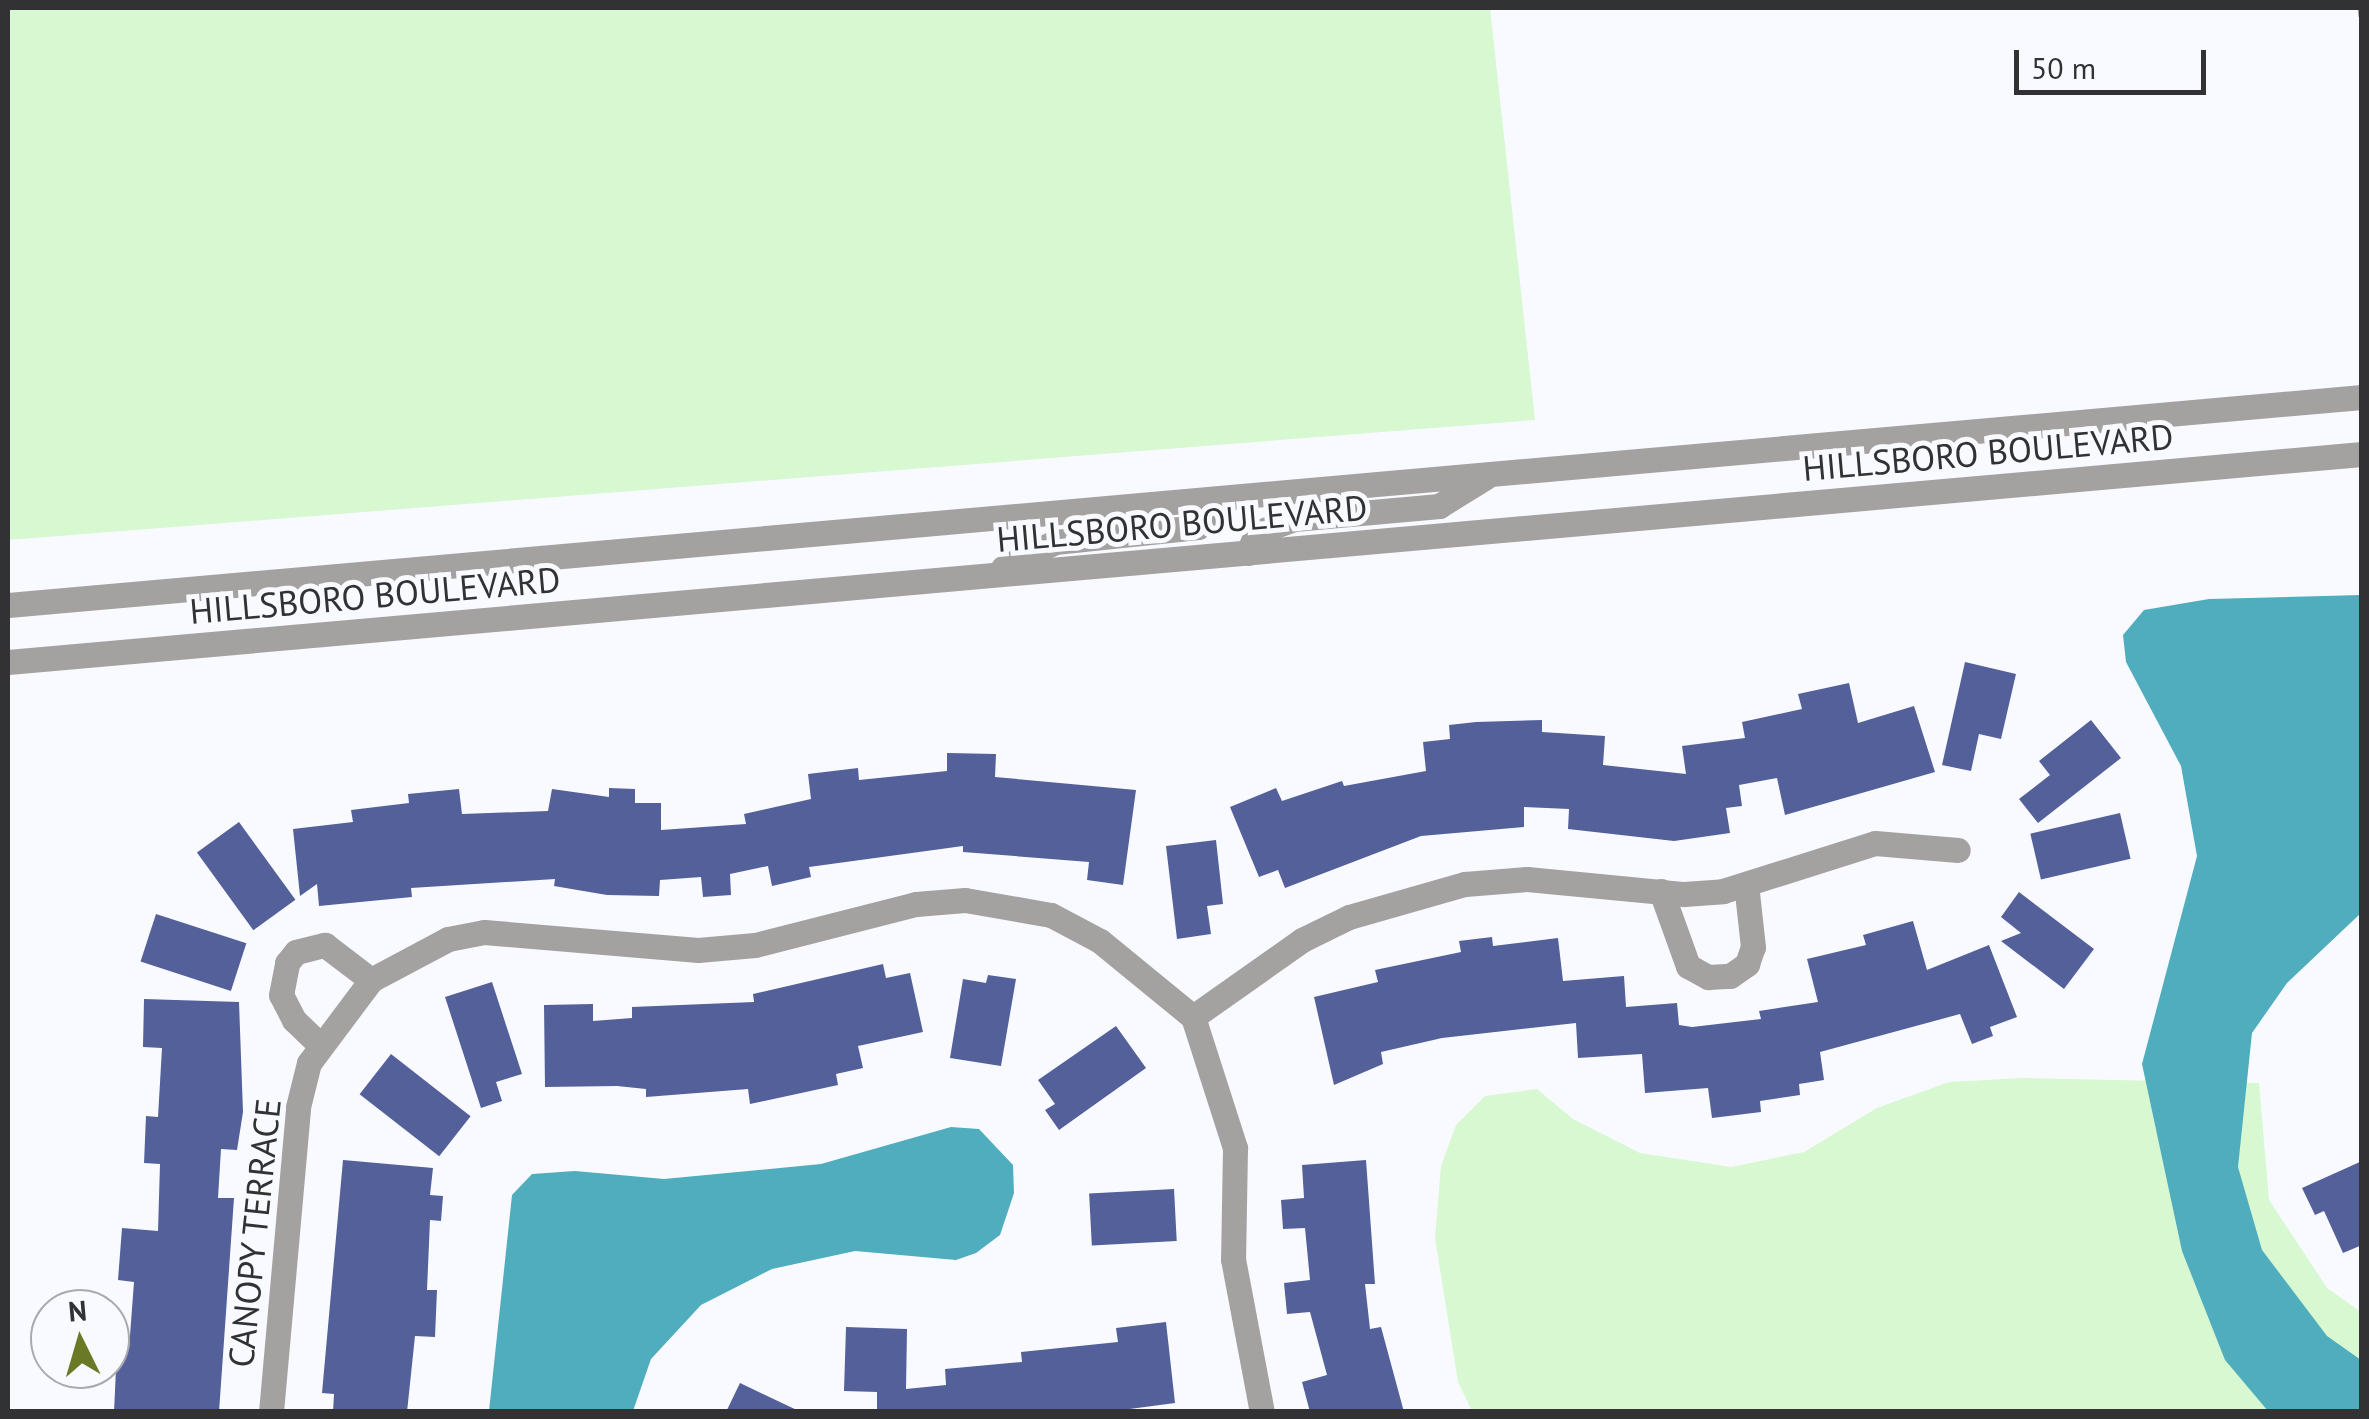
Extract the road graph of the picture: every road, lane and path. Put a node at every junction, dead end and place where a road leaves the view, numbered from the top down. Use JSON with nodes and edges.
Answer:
{"nodes":[{"id":1,"x":2360,"y":8,"type":"edge"},
{"id":2,"x":2362,"y":24,"type":"edge"},
{"id":3,"x":2362,"y":398,"type":"edge"},
{"id":4,"x":2362,"y":454,"type":"edge"},
{"id":5,"x":1490,"y":475,"type":"junction"},
{"id":6,"x":1228,"y":499,"type":"junction"},
{"id":7,"x":1248,"y":553,"type":"junction"},
{"id":8,"x":989,"y":574,"type":"junction"},
{"id":9,"x":8,"y":605,"type":"edge"},
{"id":10,"x":8,"y":662,"type":"edge"},
{"id":11,"x":1958,"y":850,"type":"dead end"},
{"id":12,"x":1746,"y":884,"type":"junction"},
{"id":13,"x":1661,"y":891,"type":"junction"},
{"id":14,"x":371,"y":980,"type":"junction"},
{"id":15,"x":1193,"y":1017,"type":"junction"},
{"id":16,"x":320,"y":1046,"type":"junction"},
{"id":17,"x":272,"y":1412,"type":"edge"},
{"id":18,"x":1262,"y":1412,"type":"edge"}],
"edges":[{"from":1,"to":2,"type":"path"},
{"from":3,"to":5,"type":"street","name":"HILLSBORO BOULEVARD"},
{"from":4,"to":7,"type":"street","name":"HILLSBORO BOULEVARD"},
{"from":5,"to":6,"type":"street","name":"HILLSBORO BOULEVARD"},
{"from":5,"to":7,"type":"street"},
{"from":6,"to":8,"type":"street"},
{"from":6,"to":9,"type":"street","name":"HILLSBORO BOULEVARD"},
{"from":7,"to":8,"type":"street","name":"HILLSBORO BOULEVARD"},
{"from":8,"to":10,"type":"street","name":"HILLSBORO BOULEVARD"},
{"from":11,"to":12,"type":"street"},
{"from":12,"to":13,"type":"street"},
{"from":12,"to":13,"type":"street"},
{"from":13,"to":15,"type":"street"},
{"from":14,"to":15,"type":"street","name":"CANOPY TERRACE"},
{"from":14,"to":16,"type":"street","name":"CANOPY TERRACE"},
{"from":14,"to":16,"type":"street"},
{"from":15,"to":18,"type":"street"},
{"from":16,"to":17,"type":"street","name":"CANOPY TERRACE"}]}
